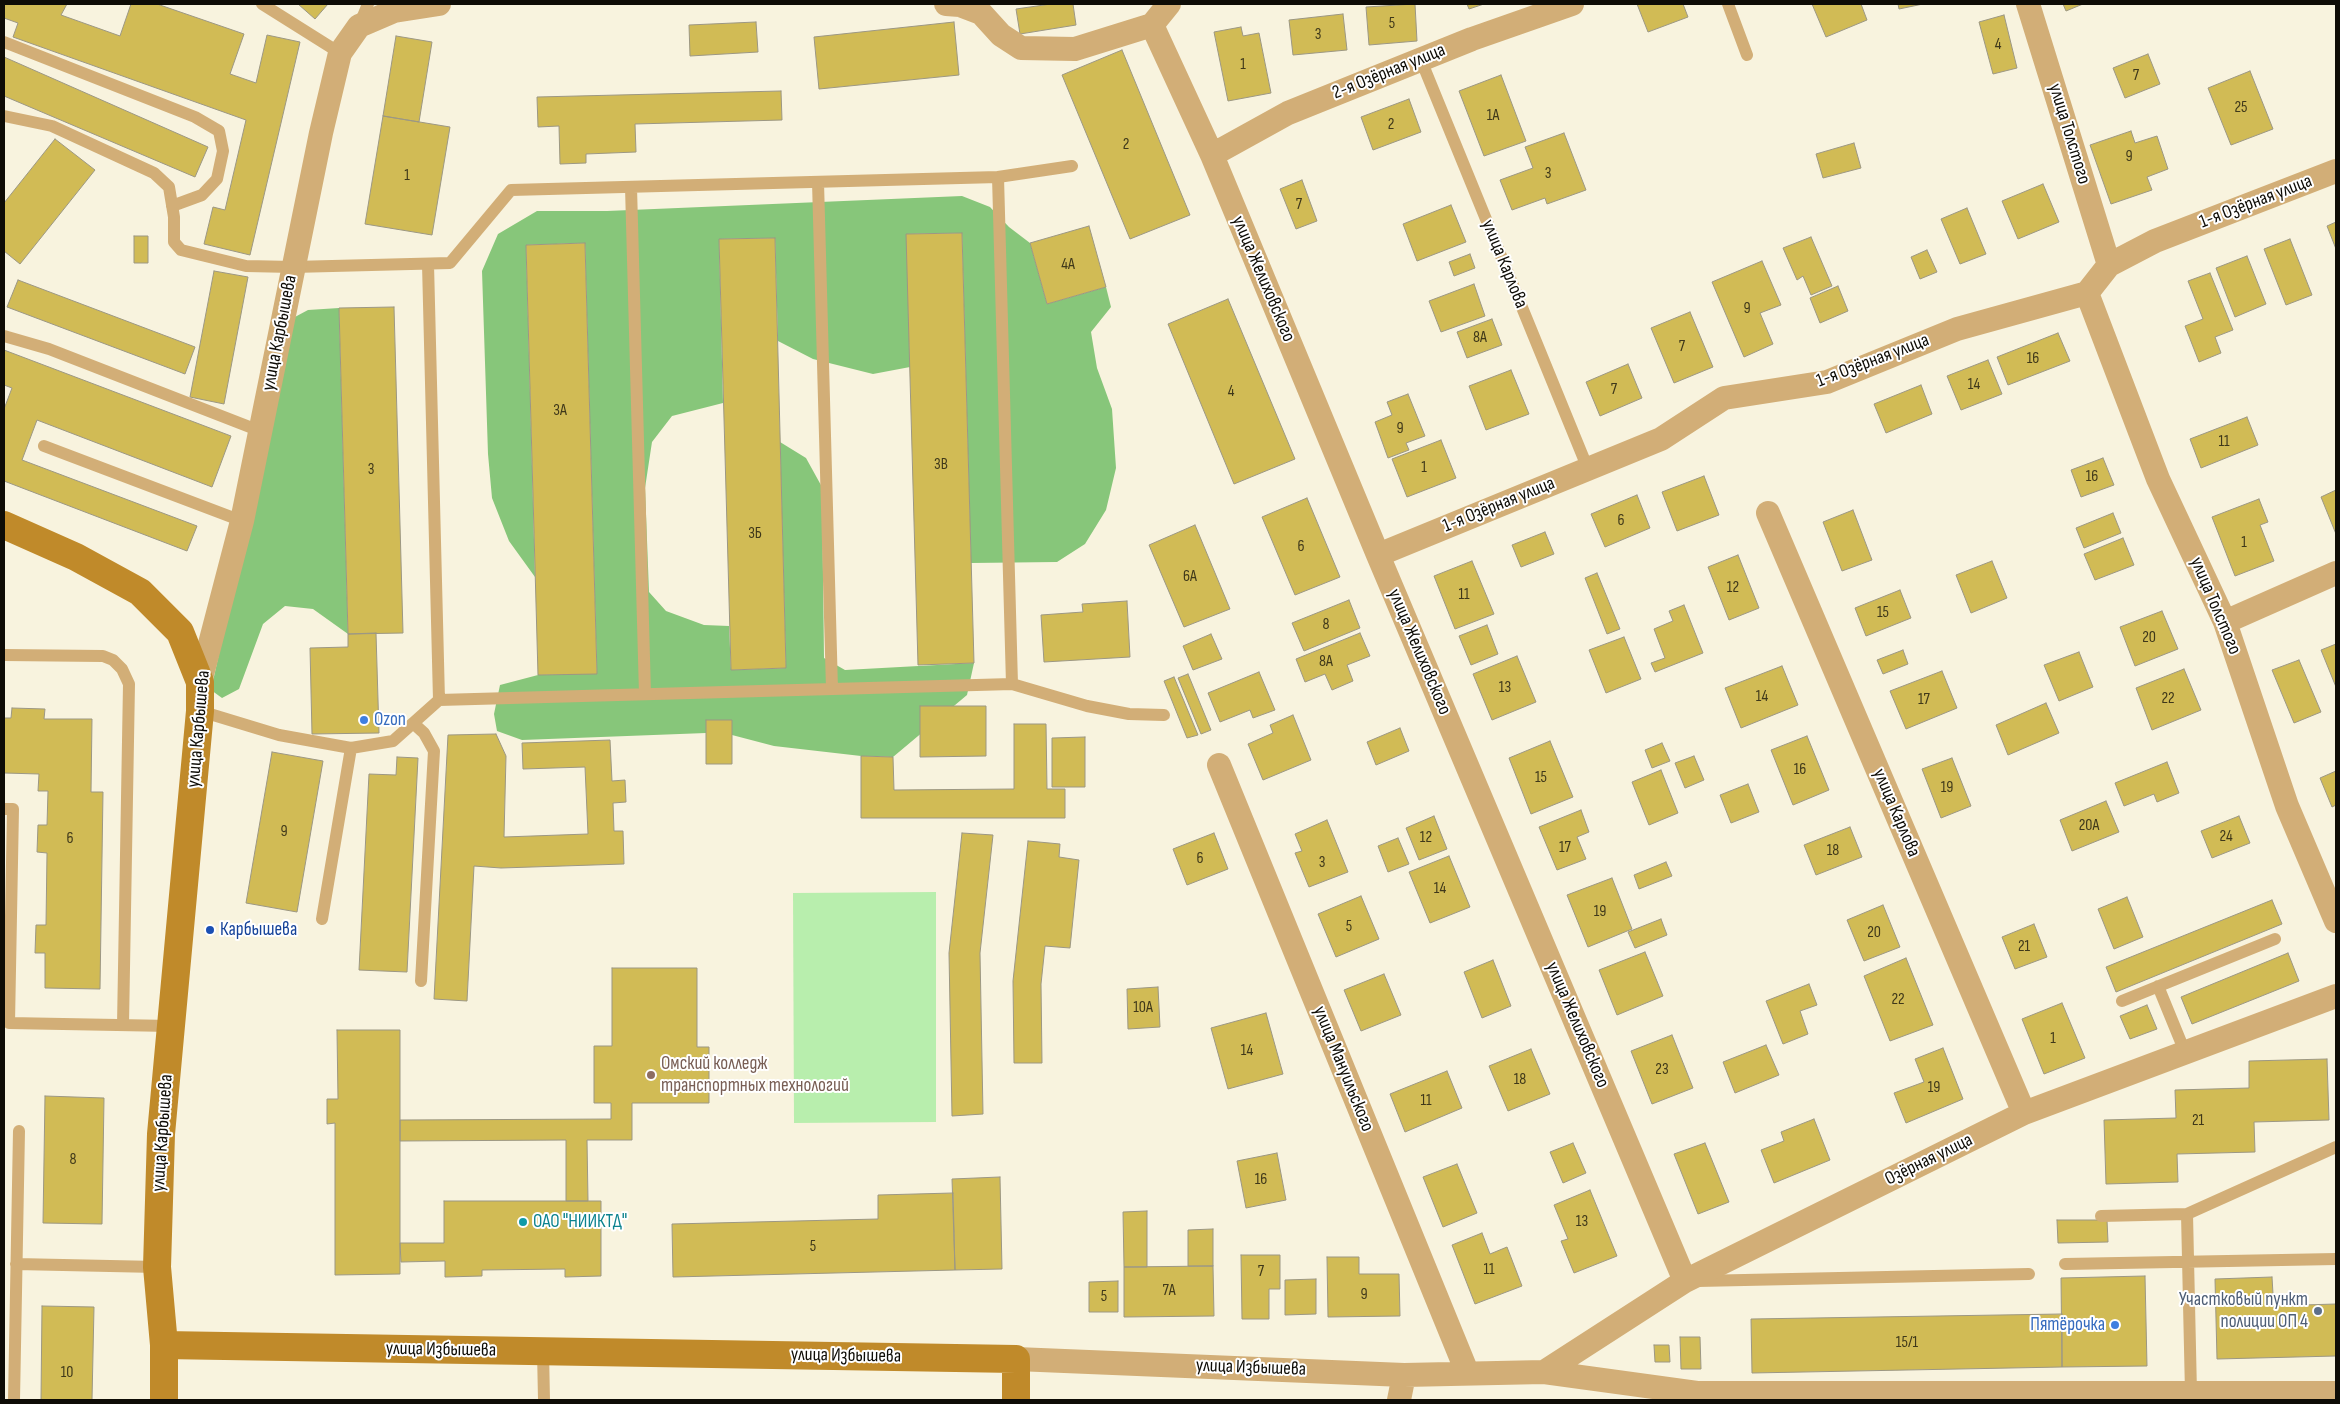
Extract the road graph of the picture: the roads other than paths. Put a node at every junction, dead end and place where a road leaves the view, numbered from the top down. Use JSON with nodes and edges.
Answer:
{"nodes":[{"id":1,"x":262,"y":4,"type":"edge"},
{"id":2,"x":368,"y":4,"type":"edge"},
{"id":3,"x":439,"y":4,"type":"edge"},
{"id":4,"x":946,"y":4,"type":"edge"},
{"id":5,"x":1169,"y":4,"type":"edge"},
{"id":6,"x":1572,"y":4,"type":"edge"},
{"id":7,"x":1728,"y":4,"type":"edge"},
{"id":8,"x":2028,"y":4,"type":"edge"},
{"id":9,"x":982,"y":8,"type":"edge"},
{"id":10,"x":1152,"y":25,"type":"junction"},
{"id":11,"x":359,"y":26,"type":"junction"},
{"id":12,"x":4,"y":42,"type":"edge"},
{"id":13,"x":340,"y":53,"type":"junction"},
{"id":14,"x":1747,"y":55,"type":"dead end"},
{"id":15,"x":1420,"y":60,"type":"junction"},
{"id":16,"x":4,"y":116,"type":"edge"},
{"id":17,"x":1212,"y":155,"type":"junction"},
{"id":18,"x":1072,"y":166,"type":"dead end"},
{"id":19,"x":2336,"y":171,"type":"edge"},
{"id":20,"x":998,"y":177,"type":"junction"},
{"id":21,"x":818,"y":182,"type":"junction"},
{"id":22,"x":631,"y":186,"type":"junction"},
{"id":23,"x":172,"y":206,"type":"junction"},
{"id":24,"x":428,"y":264,"type":"junction"},
{"id":25,"x":2109,"y":265,"type":"junction"},
{"id":26,"x":293,"y":267,"type":"junction"},
{"id":27,"x":2087,"y":293,"type":"junction"},
{"id":28,"x":4,"y":336,"type":"edge"},
{"id":29,"x":260,"y":431,"type":"junction"},
{"id":30,"x":44,"y":446,"type":"dead end"},
{"id":31,"x":1588,"y":469,"type":"junction"},
{"id":32,"x":1768,"y":513,"type":"dead end"},
{"id":33,"x":242,"y":521,"type":"junction"},
{"id":34,"x":4,"y":525,"type":"edge"},
{"id":35,"x":1378,"y":555,"type":"junction"},
{"id":36,"x":2336,"y":573,"type":"edge"},
{"id":37,"x":2225,"y":622,"type":"junction"},
{"id":38,"x":4,"y":655,"type":"edge"},
{"id":39,"x":200,"y":682,"type":"junction"},
{"id":40,"x":1012,"y":684,"type":"junction"},
{"id":41,"x":832,"y":689,"type":"junction"},
{"id":42,"x":645,"y":694,"type":"junction"},
{"id":43,"x":440,"y":700,"type":"junction"},
{"id":44,"x":200,"y":711,"type":"junction"},
{"id":45,"x":1164,"y":715,"type":"dead end"},
{"id":46,"x":413,"y":724,"type":"junction"},
{"id":47,"x":351,"y":748,"type":"junction"},
{"id":48,"x":1219,"y":765,"type":"dead end"},
{"id":49,"x":4,"y":809,"type":"edge"},
{"id":50,"x":322,"y":918,"type":"dead end"},
{"id":51,"x":2336,"y":921,"type":"edge"},
{"id":52,"x":2275,"y":939,"type":"dead end"},
{"id":53,"x":421,"y":981,"type":"dead end"},
{"id":54,"x":2158,"y":986,"type":"junction"},
{"id":55,"x":2122,"y":1001,"type":"dead end"},
{"id":56,"x":2334,"y":1002,"type":"edge"},
{"id":57,"x":123,"y":1025,"type":"junction"},
{"id":58,"x":171,"y":1026,"type":"junction"},
{"id":59,"x":2185,"y":1052,"type":"junction"},
{"id":60,"x":2024,"y":1113,"type":"junction"},
{"id":61,"x":19,"y":1131,"type":"dead end"},
{"id":62,"x":2336,"y":1147,"type":"edge"},
{"id":63,"x":2187,"y":1214,"type":"junction"},
{"id":64,"x":2101,"y":1216,"type":"dead end"},
{"id":65,"x":2336,"y":1259,"type":"edge"},
{"id":66,"x":2188,"y":1261,"type":"junction"},
{"id":67,"x":16,"y":1264,"type":"junction"},
{"id":68,"x":2064,"y":1264,"type":"dead end"},
{"id":69,"x":157,"y":1267,"type":"junction"},
{"id":70,"x":2029,"y":1274,"type":"dead end"},
{"id":71,"x":1685,"y":1281,"type":"junction"},
{"id":72,"x":164,"y":1345,"type":"junction"},
{"id":73,"x":543,"y":1351,"type":"junction"},
{"id":74,"x":1016,"y":1359,"type":"junction"},
{"id":75,"x":1467,"y":1372,"type":"junction"},
{"id":76,"x":1544,"y":1372,"type":"junction"},
{"id":77,"x":1404,"y":1374,"type":"junction"},
{"id":78,"x":2191,"y":1393,"type":"junction"},
{"id":79,"x":2336,"y":1393,"type":"edge"},
{"id":80,"x":1698,"y":1397,"type":"edge"},
{"id":81,"x":2140,"y":1397,"type":"edge"},
{"id":82,"x":14,"y":1400,"type":"edge"},
{"id":83,"x":164,"y":1400,"type":"edge"},
{"id":84,"x":544,"y":1400,"type":"edge"},
{"id":85,"x":1016,"y":1400,"type":"edge"},
{"id":86,"x":1399,"y":1400,"type":"edge"}],
"edges":[{"from":1,"to":13,"type":"lane"},
{"from":2,"to":11,"type":"lane"},
{"from":3,"to":11,"type":"street"},
{"from":4,"to":9,"type":"street"},
{"from":5,"to":10,"type":"street"},
{"from":6,"to":15,"type":"street","name":"2-я Озёрная улица"},
{"from":7,"to":14,"type":"lane"},
{"from":8,"to":25,"type":"street","name":"улица Толстого"},
{"from":9,"to":10,"type":"street"},
{"from":10,"to":17,"type":"street","name":"улица Желиховского"},
{"from":11,"to":13,"type":"street","name":"улица Карбышева"},
{"from":12,"to":23,"type":"lane"},
{"from":13,"to":26,"type":"street","name":"улица Карбышева"},
{"from":15,"to":17,"type":"street","name":"2-я Озёрная улица"},
{"from":15,"to":31,"type":"lane","name":"улица Карлова"},
{"from":16,"to":23,"type":"lane"},
{"from":17,"to":35,"type":"street","name":"улица Желиховского"},
{"from":18,"to":20,"type":"lane"},
{"from":19,"to":25,"type":"street","name":"1-я Озёрная улица"},
{"from":20,"to":21,"type":"lane"},
{"from":20,"to":40,"type":"lane"},
{"from":21,"to":22,"type":"lane"},
{"from":21,"to":41,"type":"lane"},
{"from":22,"to":24,"type":"lane"},
{"from":22,"to":42,"type":"lane"},
{"from":23,"to":26,"type":"lane"},
{"from":24,"to":26,"type":"lane"},
{"from":24,"to":43,"type":"lane"},
{"from":25,"to":27,"type":"street","name":"1-я Озёрная улица"},
{"from":26,"to":29,"type":"street","name":"улица Карбышева"},
{"from":27,"to":31,"type":"street","name":"1-я Озёрная улица"},
{"from":27,"to":37,"type":"street","name":"улица Толстого"},
{"from":28,"to":29,"type":"lane"},
{"from":29,"to":33,"type":"street","name":"улица Карбышева"},
{"from":30,"to":33,"type":"lane"},
{"from":31,"to":35,"type":"street","name":"1-я Озёрная улица"},
{"from":32,"to":60,"type":"street","name":"улица Карлова"},
{"from":33,"to":39,"type":"street","name":"улица Карбышева"},
{"from":34,"to":39,"type":"main road"},
{"from":35,"to":71,"type":"street","name":"улица Желиховского"},
{"from":36,"to":37,"type":"street"},
{"from":37,"to":51,"type":"street","name":"улица Толстого"},
{"from":38,"to":57,"type":"lane"},
{"from":39,"to":44,"type":"main road","name":"улица Карбышева"},
{"from":40,"to":41,"type":"lane"},
{"from":40,"to":45,"type":"lane"},
{"from":41,"to":42,"type":"lane"},
{"from":42,"to":43,"type":"lane"},
{"from":43,"to":46,"type":"lane"},
{"from":44,"to":47,"type":"lane"},
{"from":44,"to":58,"type":"main road","name":"улица Карбышева"},
{"from":46,"to":47,"type":"lane"},
{"from":46,"to":53,"type":"lane"},
{"from":47,"to":50,"type":"lane"},
{"from":48,"to":75,"type":"street","name":"улица Мануильского"},
{"from":49,"to":57,"type":"lane"},
{"from":52,"to":54,"type":"lane"},
{"from":54,"to":55,"type":"lane"},
{"from":54,"to":59,"type":"lane"},
{"from":56,"to":59,"type":"street","name":"Озёрная улица"},
{"from":57,"to":58,"type":"lane"},
{"from":58,"to":69,"type":"main road","name":"улица Карбышева"},
{"from":59,"to":60,"type":"street","name":"Озёрная улица"},
{"from":60,"to":71,"type":"street","name":"Озёрная улица"},
{"from":61,"to":67,"type":"lane"},
{"from":62,"to":63,"type":"lane"},
{"from":63,"to":64,"type":"lane"},
{"from":63,"to":66,"type":"lane"},
{"from":65,"to":66,"type":"lane"},
{"from":66,"to":68,"type":"lane"},
{"from":66,"to":78,"type":"lane"},
{"from":67,"to":69,"type":"lane"},
{"from":67,"to":82,"type":"lane"},
{"from":69,"to":72,"type":"main road","name":"улица Карбышева"},
{"from":70,"to":71,"type":"lane"},
{"from":71,"to":76,"type":"street","name":"Озёрная улица"},
{"from":72,"to":73,"type":"main road","name":"улица Избышева"},
{"from":72,"to":83,"type":"main road","name":"улица Карбышева"},
{"from":73,"to":74,"type":"main road","name":"улица Избышева"},
{"from":73,"to":84,"type":"lane"},
{"from":74,"to":77,"type":"street","name":"улица Избышева"},
{"from":74,"to":85,"type":"main road"},
{"from":75,"to":76,"type":"street","name":"улица Избышева"},
{"from":75,"to":77,"type":"street","name":"улица Избышева"},
{"from":76,"to":80,"type":"street","name":"улица Избышева"},
{"from":77,"to":86,"type":"street"},
{"from":78,"to":79,"type":"street","name":"улица Избышева"},
{"from":78,"to":81,"type":"street","name":"улица Избышева"},
{"from":80,"to":81,"type":"street","name":"улица Избышева"}]}
